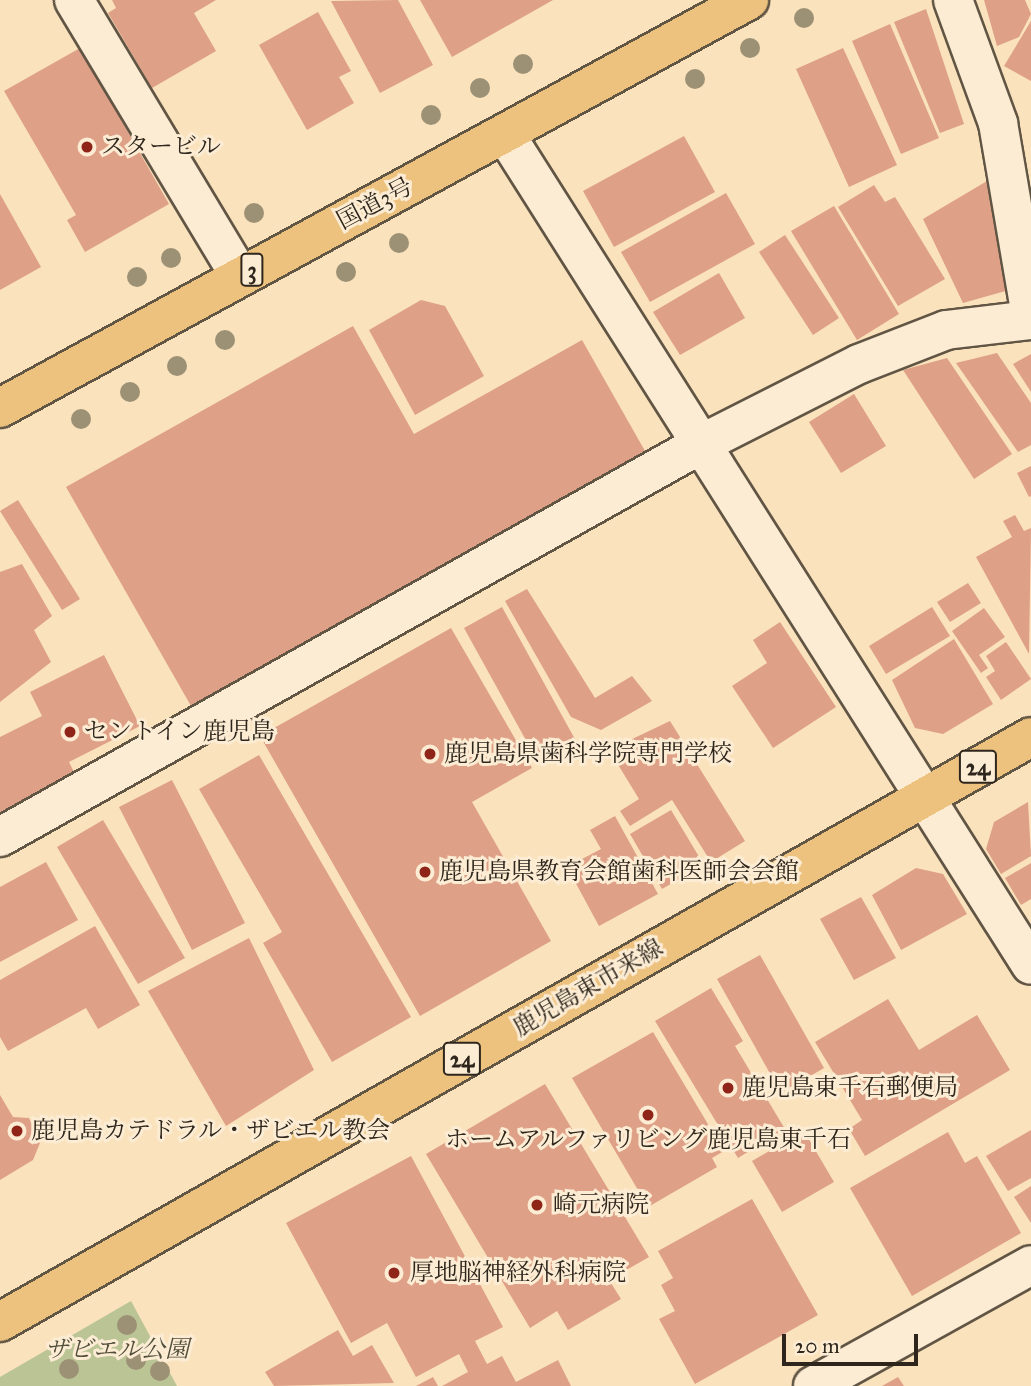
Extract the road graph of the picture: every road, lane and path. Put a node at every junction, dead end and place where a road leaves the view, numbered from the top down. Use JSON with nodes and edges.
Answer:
{"nodes":[{"id":1,"x":74,"y":0,"type":"edge"},
{"id":2,"x":749,"y":0,"type":"edge"},
{"id":3,"x":953,"y":0,"type":"edge"},
{"id":4,"x":505,"y":134,"type":"junction"},
{"id":5,"x":240,"y":276,"type":"junction"},
{"id":6,"x":1031,"y":319,"type":"edge"},
{"id":7,"x":0,"y":408,"type":"edge"},
{"id":8,"x":703,"y":443,"type":"junction"},
{"id":9,"x":1031,"y":737,"type":"edge"},
{"id":10,"x":925,"y":798,"type":"junction"},
{"id":11,"x":0,"y":837,"type":"edge"},
{"id":12,"x":1031,"y":965,"type":"edge"},
{"id":13,"x":1031,"y":1265,"type":"edge"},
{"id":14,"x":0,"y":1322,"type":"edge"},
{"id":15,"x":813,"y":1386,"type":"edge"}],
"edges":[{"from":1,"to":5,"type":"street"},
{"from":2,"to":4,"type":"main road","name":"国道3号","number":"3"},
{"from":3,"to":6,"type":"street"},
{"from":4,"to":5,"type":"main road","name":"国道3号","number":"3"},
{"from":4,"to":8,"type":"street"},
{"from":5,"to":7,"type":"main road","name":"国道3号","number":"3"},
{"from":6,"to":8,"type":"street"},
{"from":8,"to":10,"type":"street"},
{"from":8,"to":11,"type":"street"},
{"from":9,"to":10,"type":"main road","name":"鹿児島東市来線","number":"24"},
{"from":10,"to":12,"type":"street"},
{"from":10,"to":14,"type":"main road","name":"鹿児島東市来線","number":"24"},
{"from":13,"to":15,"type":"street"}]}
